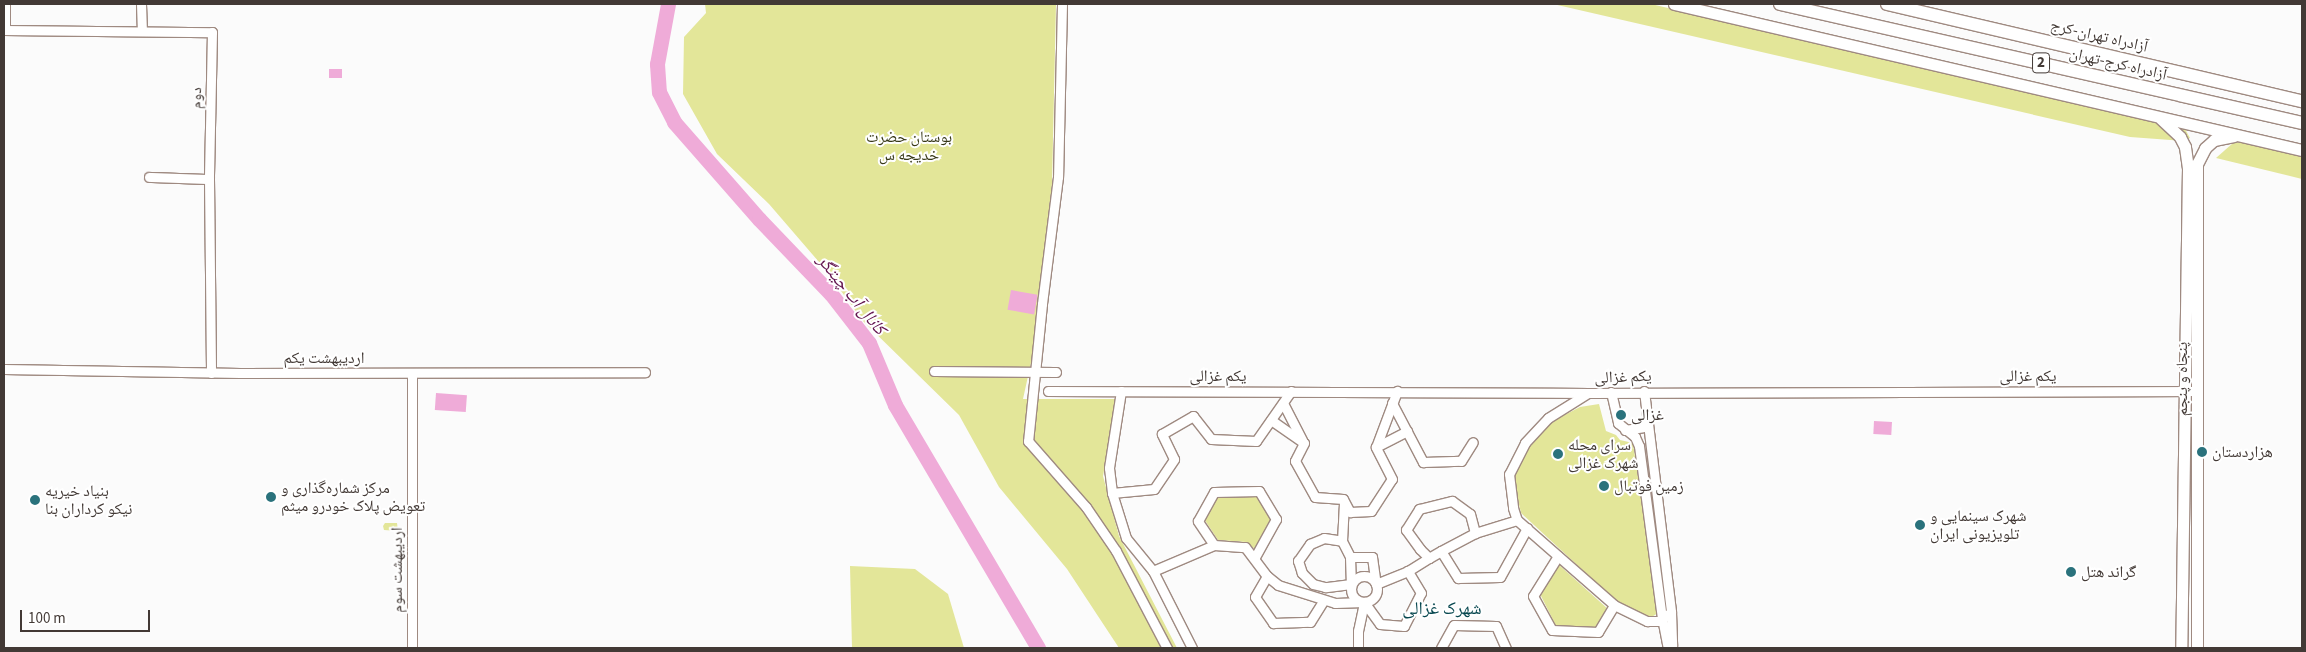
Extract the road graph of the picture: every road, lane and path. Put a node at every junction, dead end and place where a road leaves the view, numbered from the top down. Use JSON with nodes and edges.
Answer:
{"nodes":[{"id":1,"x":5,"y":4,"type":"edge"},
{"id":2,"x":141,"y":4,"type":"edge"},
{"id":3,"x":1062,"y":4,"type":"edge"},
{"id":4,"x":1674,"y":4,"type":"edge"},
{"id":5,"x":1780,"y":4,"type":"edge"},
{"id":6,"x":1887,"y":4,"type":"edge"},
{"id":7,"x":4,"y":30,"type":"edge"},
{"id":8,"x":142,"y":31,"type":"junction"},
{"id":9,"x":2302,"y":101,"type":"edge"},
{"id":10,"x":2160,"y":117,"type":"junction"},
{"id":11,"x":2302,"y":123,"type":"edge"},
{"id":12,"x":2238,"y":135,"type":"junction"},
{"id":13,"x":2302,"y":150,"type":"edge"},
{"id":14,"x":2192,"y":166,"type":"junction"},
{"id":15,"x":149,"y":177,"type":"dead end"},
{"id":16,"x":209,"y":179,"type":"junction"},
{"id":17,"x":4,"y":369,"type":"edge"},
{"id":18,"x":934,"y":371,"type":"dead end"},
{"id":19,"x":644,"y":372,"type":"dead end"},
{"id":20,"x":1034,"y":372,"type":"junction"},
{"id":21,"x":1056,"y":372,"type":"dead end"},
{"id":22,"x":211,"y":373,"type":"junction"},
{"id":23,"x":412,"y":373,"type":"junction"},
{"id":24,"x":1048,"y":391,"type":"dead end"},
{"id":25,"x":1121,"y":391,"type":"junction"},
{"id":26,"x":1291,"y":391,"type":"junction"},
{"id":27,"x":1397,"y":391,"type":"junction"},
{"id":28,"x":1644,"y":391,"type":"junction"},
{"id":29,"x":2185,"y":391,"type":"junction"},
{"id":30,"x":2198,"y":391,"type":"junction"},
{"id":31,"x":1611,"y":392,"type":"junction"},
{"id":32,"x":1588,"y":393,"type":"junction"},
{"id":33,"x":1283,"y":403,"type":"junction"},
{"id":34,"x":1392,"y":403,"type":"junction"},
{"id":35,"x":1271,"y":420,"type":"junction"},
{"id":36,"x":1646,"y":421,"type":"junction"},
{"id":37,"x":1625,"y":430,"type":"junction"},
{"id":38,"x":1407,"y":431,"type":"junction"},
{"id":39,"x":1473,"y":442,"type":"dead end"},
{"id":40,"x":1304,"y":443,"type":"junction"},
{"id":41,"x":1376,"y":447,"type":"junction"},
{"id":42,"x":1654,"y":478,"type":"junction"},
{"id":43,"x":1643,"y":480,"type":"junction"},
{"id":44,"x":1112,"y":493,"type":"junction"},
{"id":45,"x":1344,"y":499,"type":"junction"},
{"id":46,"x":1517,"y":520,"type":"junction"},
{"id":47,"x":1527,"y":528,"type":"junction"},
{"id":48,"x":1474,"y":533,"type":"junction"},
{"id":49,"x":1342,"y":541,"type":"junction"},
{"id":50,"x":1214,"y":545,"type":"junction"},
{"id":51,"x":1441,"y":551,"type":"junction"},
{"id":52,"x":1558,"y":556,"type":"junction"},
{"id":53,"x":1255,"y":557,"type":"junction"},
{"id":54,"x":1350,"y":558,"type":"junction"},
{"id":55,"x":1429,"y":558,"type":"junction"},
{"id":56,"x":1153,"y":571,"type":"junction"},
{"id":57,"x":1408,"y":571,"type":"junction"},
{"id":58,"x":1267,"y":576,"type":"junction"},
{"id":59,"x":1351,"y":584,"type":"junction"},
{"id":60,"x":1376,"y":584,"type":"junction"},
{"id":61,"x":1323,"y":601,"type":"junction"},
{"id":62,"x":1364,"y":602,"type":"junction"},
{"id":63,"x":1336,"y":603,"type":"junction"},
{"id":64,"x":1614,"y":605,"type":"junction"},
{"id":65,"x":1671,"y":612,"type":"junction"},
{"id":66,"x":1662,"y":618,"type":"junction"},
{"id":67,"x":412,"y":648,"type":"edge"},
{"id":68,"x":1167,"y":648,"type":"edge"},
{"id":69,"x":1192,"y":648,"type":"edge"},
{"id":70,"x":1358,"y":648,"type":"edge"},
{"id":71,"x":1441,"y":648,"type":"edge"},
{"id":72,"x":1506,"y":648,"type":"edge"},
{"id":73,"x":1668,"y":648,"type":"edge"},
{"id":74,"x":1672,"y":648,"type":"edge"},
{"id":75,"x":2181,"y":648,"type":"edge"},
{"id":76,"x":2197,"y":648,"type":"edge"}],
"edges":[{"from":1,"to":7,"type":"street"},
{"from":2,"to":8,"type":"street"},
{"from":3,"to":20,"type":"street"},
{"from":4,"to":10,"type":"main road"},
{"from":5,"to":11,"type":"highway","name":"آزادراه کرج-تهران","number":"2"},
{"from":6,"to":9,"type":"highway","name":"آزادراه تهران-کرج","number":"2"},
{"from":7,"to":8,"type":"street","name":"دوم"},
{"from":8,"to":16,"type":"street","name":"دوم"},
{"from":10,"to":12,"type":"main road"},
{"from":10,"to":14,"type":"main road"},
{"from":12,"to":13,"type":"main road"},
{"from":12,"to":14,"type":"main road"},
{"from":14,"to":29,"type":"main road","name":"پنجاه و پنجم"},
{"from":14,"to":30,"type":"main road","name":"پنجاه و پنجم"},
{"from":15,"to":16,"type":"street"},
{"from":16,"to":22,"type":"street","name":"دوم"},
{"from":17,"to":22,"type":"street","name":"اردیبهشت یکم"},
{"from":18,"to":20,"type":"street"},
{"from":19,"to":23,"type":"street","name":"اردیبهشت یکم"},
{"from":20,"to":21,"type":"street"},
{"from":20,"to":68,"type":"street"},
{"from":22,"to":23,"type":"street","name":"اردیبهشت یکم"},
{"from":23,"to":67,"type":"street","name":"اردیبهشت سوم"},
{"from":24,"to":25,"type":"street","name":"یکم غزالی"},
{"from":25,"to":26,"type":"street","name":"یکم غزالی"},
{"from":25,"to":44,"type":"street"},
{"from":26,"to":27,"type":"street","name":"یکم غزالی"},
{"from":26,"to":33,"type":"street"},
{"from":27,"to":32,"type":"street","name":"یکم غزالی"},
{"from":27,"to":34,"type":"street"},
{"from":28,"to":29,"type":"street","name":"یکم غزالی"},
{"from":28,"to":31,"type":"street","name":"یکم غزالی"},
{"from":28,"to":36,"type":"street"},
{"from":29,"to":30,"type":"street","name":"یکم غزالی"},
{"from":29,"to":75,"type":"main road","name":"پنجاه و پنجم"},
{"from":30,"to":76,"type":"main road","name":"پنجاه و پنجم"},
{"from":31,"to":32,"type":"street","name":"یکم غزالی"},
{"from":31,"to":37,"type":"street"},
{"from":32,"to":46,"type":"street"},
{"from":33,"to":35,"type":"street"},
{"from":33,"to":40,"type":"street"},
{"from":34,"to":38,"type":"street"},
{"from":34,"to":41,"type":"street"},
{"from":35,"to":40,"type":"street"},
{"from":35,"to":44,"type":"street"},
{"from":36,"to":37,"type":"street"},
{"from":36,"to":42,"type":"street"},
{"from":37,"to":43,"type":"street"},
{"from":38,"to":39,"type":"street"},
{"from":38,"to":41,"type":"street"},
{"from":40,"to":45,"type":"street"},
{"from":41,"to":45,"type":"street"},
{"from":42,"to":43,"type":"street"},
{"from":42,"to":65,"type":"street"},
{"from":43,"to":66,"type":"street"},
{"from":44,"to":56,"type":"street"},
{"from":45,"to":49,"type":"street"},
{"from":46,"to":47,"type":"street"},
{"from":46,"to":48,"type":"street"},
{"from":47,"to":51,"type":"street"},
{"from":47,"to":52,"type":"street"},
{"from":48,"to":51,"type":"street"},
{"from":48,"to":55,"type":"street"},
{"from":49,"to":54,"type":"street"},
{"from":49,"to":59,"type":"street"},
{"from":50,"to":53,"type":"street"},
{"from":50,"to":53,"type":"street"},
{"from":50,"to":56,"type":"street"},
{"from":51,"to":55,"type":"street"},
{"from":52,"to":64,"type":"street"},
{"from":52,"to":64,"type":"street"},
{"from":53,"to":58,"type":"street"},
{"from":54,"to":59,"type":"street"},
{"from":54,"to":60,"type":"street"},
{"from":55,"to":57,"type":"street"},
{"from":56,"to":69,"type":"street"},
{"from":57,"to":60,"type":"street"},
{"from":57,"to":62,"type":"street"},
{"from":58,"to":61,"type":"street"},
{"from":58,"to":61,"type":"street"},
{"from":59,"to":60,"type":"street"},
{"from":59,"to":62,"type":"street"},
{"from":59,"to":63,"type":"street"},
{"from":60,"to":62,"type":"street"},
{"from":61,"to":63,"type":"street"},
{"from":62,"to":63,"type":"street"},
{"from":62,"to":70,"type":"street"},
{"from":64,"to":66,"type":"street"},
{"from":65,"to":66,"type":"street"},
{"from":65,"to":74,"type":"street"},
{"from":66,"to":73,"type":"street"},
{"from":71,"to":72,"type":"street"}]}
